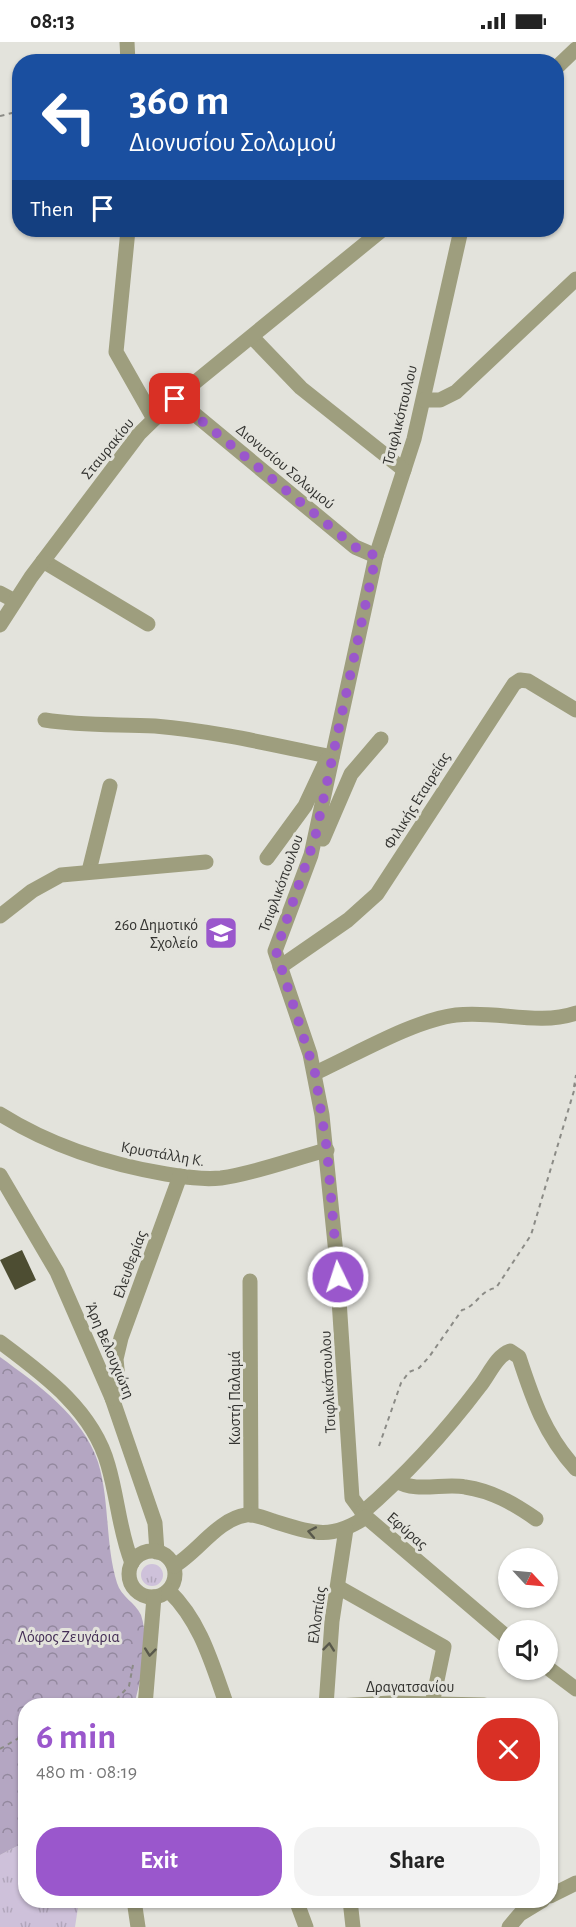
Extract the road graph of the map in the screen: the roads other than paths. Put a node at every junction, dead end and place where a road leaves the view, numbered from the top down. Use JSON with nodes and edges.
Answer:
{"nodes":[{"id":1,"x":576,"y":49,"type":"edge"},
{"id":2,"x":564,"y":60,"type":"edge"},
{"id":3,"x":127,"y":237,"type":"edge"},
{"id":4,"x":373,"y":237,"type":"edge"},
{"id":5,"x":459,"y":237,"type":"edge"},
{"id":6,"x":576,"y":279,"type":"edge"},
{"id":7,"x":252,"y":337,"type":"junction"},
{"id":8,"x":175,"y":399,"type":"junction"},
{"id":9,"x":424,"y":400,"type":"junction"},
{"id":10,"x":154,"y":419,"type":"junction"},
{"id":11,"x":404,"y":470,"type":"junction"},
{"id":12,"x":376,"y":556,"type":"junction"},
{"id":13,"x":44,"y":561,"type":"junction"},
{"id":14,"x":0,"y":593,"type":"edge"},
{"id":15,"x":15,"y":601,"type":"junction"},
{"id":16,"x":148,"y":624,"type":"dead end"},
{"id":17,"x":0,"y":625,"type":"edge"},
{"id":18,"x":576,"y":710,"type":"edge"},
{"id":19,"x":45,"y":720,"type":"dead end"},
{"id":20,"x":381,"y":739,"type":"dead end"},
{"id":21,"x":332,"y":757,"type":"junction"},
{"id":22,"x":110,"y":786,"type":"dead end"},
{"id":23,"x":267,"y":858,"type":"dead end"},
{"id":24,"x":206,"y":862,"type":"dead end"},
{"id":25,"x":308,"y":864,"type":"junction"},
{"id":26,"x":88,"y":871,"type":"junction"},
{"id":27,"x":0,"y":916,"type":"edge"},
{"id":28,"x":280,"y":968,"type":"junction"},
{"id":29,"x":576,"y":1013,"type":"edge"},
{"id":30,"x":315,"y":1073,"type":"junction"},
{"id":31,"x":0,"y":1114,"type":"edge"},
{"id":32,"x":327,"y":1150,"type":"junction"},
{"id":33,"x":0,"y":1175,"type":"edge"},
{"id":34,"x":180,"y":1176,"type":"junction"},
{"id":35,"x":250,"y":1281,"type":"dead end"},
{"id":36,"x":0,"y":1342,"type":"edge"},
{"id":37,"x":112,"y":1398,"type":"junction"},
{"id":38,"x":576,"y":1469,"type":"edge"},
{"id":39,"x":396,"y":1481,"type":"junction"},
{"id":40,"x":251,"y":1515,"type":"junction"},
{"id":41,"x":364,"y":1515,"type":"junction"},
{"id":42,"x":536,"y":1519,"type":"dead end"},
{"id":43,"x":346,"y":1529,"type":"junction"},
{"id":44,"x":157,"y":1552,"type":"junction"},
{"id":45,"x":132,"y":1563,"type":"junction"},
{"id":46,"x":174,"y":1566,"type":"junction"},
{"id":47,"x":338,"y":1587,"type":"junction"},
{"id":48,"x":169,"y":1591,"type":"junction"},
{"id":49,"x":154,"y":1597,"type":"junction"},
{"id":50,"x":498,"y":1629,"type":"edge"},
{"id":51,"x":558,"y":1676,"type":"edge"},
{"id":52,"x":576,"y":1689,"type":"edge"},
{"id":53,"x":146,"y":1698,"type":"edge"},
{"id":54,"x":224,"y":1698,"type":"edge"},
{"id":55,"x":326,"y":1698,"type":"edge"},
{"id":56,"x":433,"y":1698,"type":"edge"},
{"id":57,"x":576,"y":1884,"type":"edge"},
{"id":58,"x":558,"y":1892,"type":"edge"},
{"id":59,"x":135,"y":1908,"type":"edge"},
{"id":60,"x":299,"y":1908,"type":"edge"},
{"id":61,"x":351,"y":1908,"type":"edge"},
{"id":62,"x":530,"y":1908,"type":"edge"},
{"id":63,"x":138,"y":1927,"type":"edge"},
{"id":64,"x":306,"y":1927,"type":"edge"},
{"id":65,"x":353,"y":1927,"type":"edge"},
{"id":66,"x":509,"y":1927,"type":"edge"}],
"edges":[{"from":1,"to":2,"type":"street"},
{"from":3,"to":10,"type":"street"},
{"from":4,"to":7,"type":"street","name":"Σταυρακίου"},
{"from":5,"to":9,"type":"street","name":"Τσιφλικόπουλου"},
{"from":6,"to":9,"type":"street"},
{"from":7,"to":8,"type":"street","name":"Σταυρακίου"},
{"from":7,"to":11,"type":"street"},
{"from":8,"to":10,"type":"street","name":"Σταυρακίου"},
{"from":8,"to":12,"type":"street","name":"Διονυσίου Σολωμού"},
{"from":9,"to":11,"type":"street","name":"Τσιφλικόπουλου"},
{"from":10,"to":13,"type":"street","name":"Σταυρακίου"},
{"from":11,"to":12,"type":"street","name":"Τσιφλικόπουλου"},
{"from":12,"to":21,"type":"street","name":"Τσιφλικόπουλου"},
{"from":13,"to":15,"type":"street","name":"Σταυρακίου"},
{"from":13,"to":16,"type":"street"},
{"from":14,"to":15,"type":"street"},
{"from":15,"to":17,"type":"street","name":"Σταυρακίου"},
{"from":18,"to":28,"type":"street","name":"Φιλικής Εταιρείας"},
{"from":19,"to":21,"type":"street"},
{"from":20,"to":25,"type":"street"},
{"from":21,"to":23,"type":"street"},
{"from":21,"to":25,"type":"street","name":"Τσιφλικόπουλου"},
{"from":22,"to":26,"type":"street"},
{"from":24,"to":26,"type":"street"},
{"from":25,"to":28,"type":"street","name":"Τσιφλικόπουλου"},
{"from":26,"to":27,"type":"street"},
{"from":28,"to":30,"type":"street","name":"Τσιφλικόπουλου"},
{"from":29,"to":30,"type":"street"},
{"from":30,"to":32,"type":"street","name":"Τσιφλικόπουλου"},
{"from":31,"to":34,"type":"street","name":"Κρυστάλλη Κ."},
{"from":32,"to":34,"type":"street","name":"Κρυστάλλη Κ."},
{"from":32,"to":41,"type":"street","name":"Τσιφλικόπουλου"},
{"from":33,"to":37,"type":"street","name":"Άρη Βελουχιώτη"},
{"from":34,"to":37,"type":"street","name":"Ελευθερίας"},
{"from":35,"to":40,"type":"street","name":"Κωστή Παλαμά"},
{"from":36,"to":45,"type":"street"},
{"from":37,"to":44,"type":"street","name":"Άρη Βελουχιώτη"},
{"from":38,"to":39,"type":"street"},
{"from":39,"to":41,"type":"street"},
{"from":39,"to":42,"type":"street"},
{"from":43,"to":40,"type":"street","name":"Εφύρας","one_way":true},
{"from":40,"to":46,"type":"street"},
{"from":41,"to":43,"type":"street","name":"Εφύρας"},
{"from":41,"to":50,"type":"street","name":"Εφύρας"},
{"from":43,"to":47,"type":"street","name":"Ελλοπίας"},
{"from":44,"to":45,"type":"street"},
{"from":44,"to":46,"type":"street"},
{"from":45,"to":49,"type":"street"},
{"from":46,"to":48,"type":"street"},
{"from":55,"to":47,"type":"street","name":"Ελλοπίας","one_way":true},
{"from":47,"to":56,"type":"street"},
{"from":48,"to":49,"type":"street"},
{"from":48,"to":54,"type":"street"},
{"from":49,"to":53,"type":"street","one_way":true},
{"from":51,"to":52,"type":"street"},
{"from":57,"to":58,"type":"street"},
{"from":59,"to":63,"type":"street"},
{"from":60,"to":64,"type":"street"},
{"from":61,"to":65,"type":"street"},
{"from":62,"to":66,"type":"street"}]}
